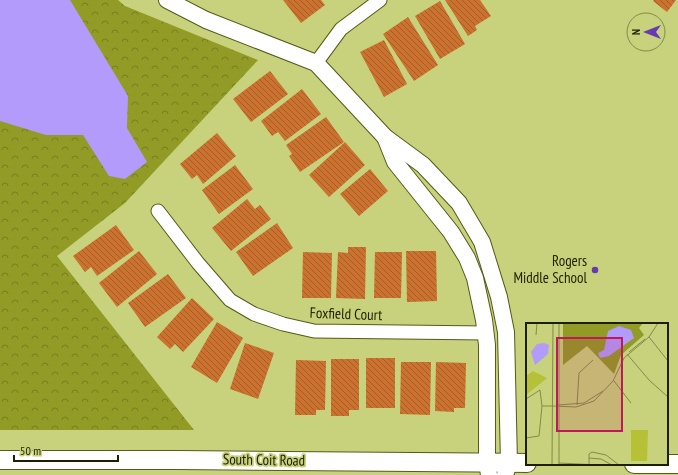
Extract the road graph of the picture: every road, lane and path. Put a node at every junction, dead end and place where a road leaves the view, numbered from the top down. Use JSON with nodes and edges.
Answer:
{"nodes":[{"id":1,"x":167,"y":0,"type":"edge"},
{"id":2,"x":380,"y":0,"type":"edge"},
{"id":3,"x":316,"y":63,"type":"junction"},
{"id":4,"x":385,"y":137,"type":"junction"},
{"id":5,"x":158,"y":211,"type":"dead end"},
{"id":6,"x":506,"y":332,"type":"junction"},
{"id":7,"x":486,"y":333,"type":"junction"},
{"id":8,"x":0,"y":460,"type":"edge"},
{"id":9,"x":514,"y":467,"type":"edge"},
{"id":10,"x":488,"y":469,"type":"edge"}],
"edges":[{"from":1,"to":3,"type":"street"},
{"from":2,"to":3,"type":"street"},
{"from":3,"to":4,"type":"street"},
{"from":4,"to":6,"type":"street"},
{"from":4,"to":7,"type":"street"},
{"from":5,"to":7,"type":"street","name":"Foxfield Court"},
{"from":6,"to":7,"type":"street"},
{"from":6,"to":9,"type":"street"},
{"from":7,"to":10,"type":"street"},
{"from":8,"to":10,"type":"main road","name":"South Coit Road"},
{"from":9,"to":10,"type":"main road","name":"South Coit Road"}]}
